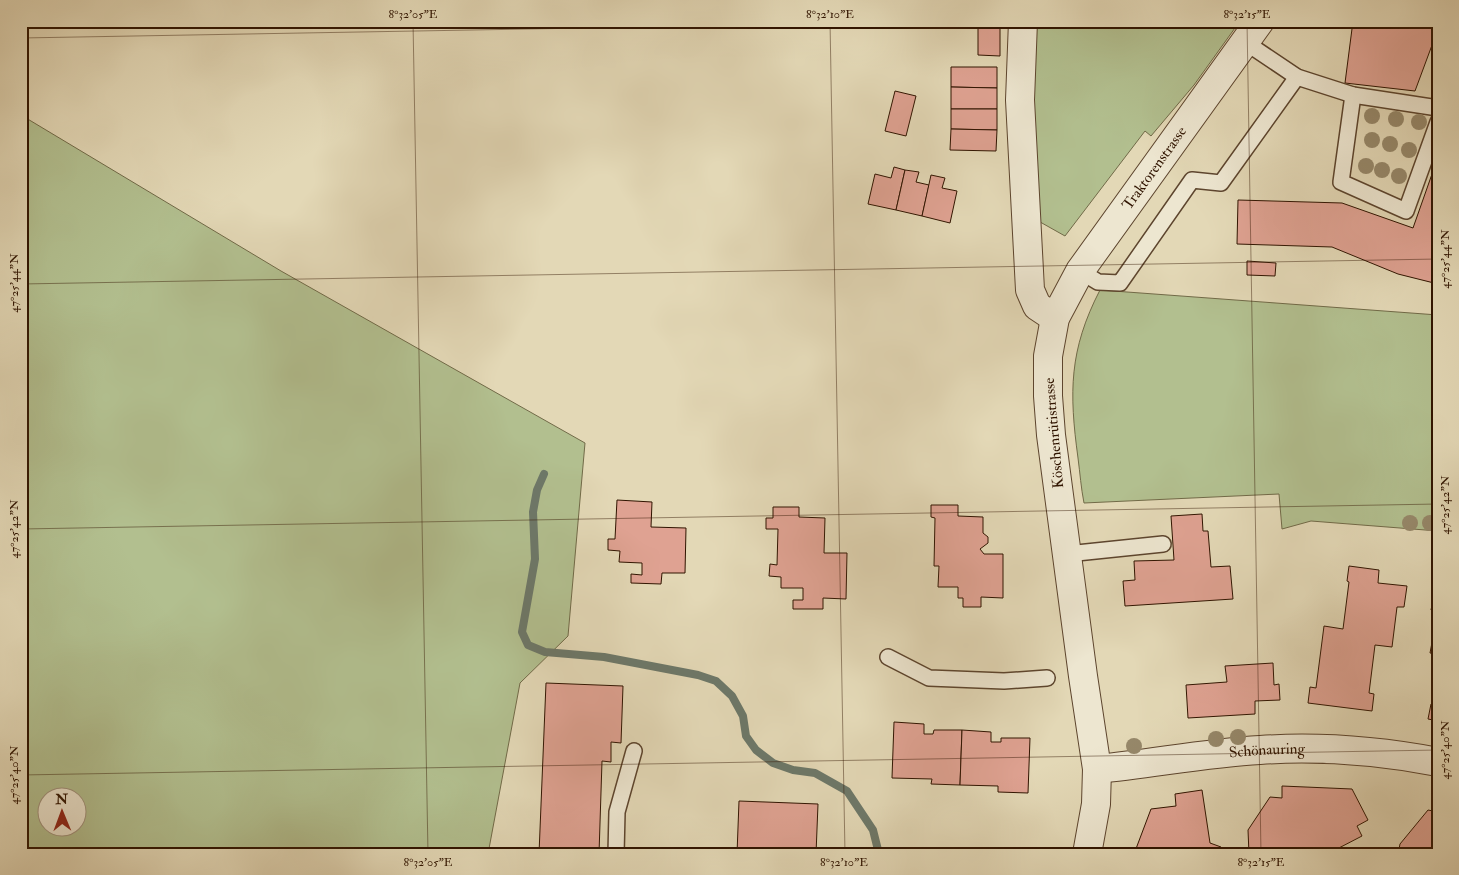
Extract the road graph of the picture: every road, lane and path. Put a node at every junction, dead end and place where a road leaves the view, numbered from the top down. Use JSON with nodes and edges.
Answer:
{"nodes":[{"id":1,"x":1023,"y":21,"type":"edge"},
{"id":2,"x":1253,"y":31,"type":"edge"},
{"id":3,"x":1297,"y":77,"type":"junction"},
{"id":4,"x":1353,"y":95,"type":"junction"},
{"id":5,"x":1438,"y":108,"type":"edge"},
{"id":6,"x":1438,"y":122,"type":"edge"},
{"id":7,"x":1080,"y":271,"type":"junction"},
{"id":8,"x":1055,"y":318,"type":"junction"},
{"id":9,"x":1163,"y":544,"type":"dead end"},
{"id":10,"x":1067,"y":554,"type":"junction"},
{"id":11,"x":888,"y":657,"type":"dead end"},
{"id":12,"x":1047,"y":678,"type":"dead end"},
{"id":13,"x":634,"y":751,"type":"dead end"},
{"id":14,"x":1438,"y":762,"type":"edge"},
{"id":15,"x":1097,"y":769,"type":"junction"},
{"id":16,"x":616,"y":854,"type":"edge"},
{"id":17,"x":1087,"y":854,"type":"edge"}],
"edges":[{"from":1,"to":8,"type":"street"},
{"from":2,"to":3,"type":"lane"},
{"from":2,"to":7,"type":"street","name":"Traktorenstrasse"},
{"from":3,"to":4,"type":"lane"},
{"from":3,"to":7,"type":"lane"},
{"from":4,"to":5,"type":"lane"},
{"from":4,"to":6,"type":"lane"},
{"from":7,"to":8,"type":"street","name":"Traktorenstrasse"},
{"from":8,"to":10,"type":"street","name":"Köschenrütistrasse"},
{"from":9,"to":10,"type":"lane"},
{"from":10,"to":15,"type":"street","name":"Köschenrütistrasse"},
{"from":11,"to":12,"type":"lane"},
{"from":13,"to":16,"type":"lane"},
{"from":14,"to":15,"type":"street","name":"Schönauring"},
{"from":15,"to":17,"type":"street","name":"Köschenrütistrasse"}]}
